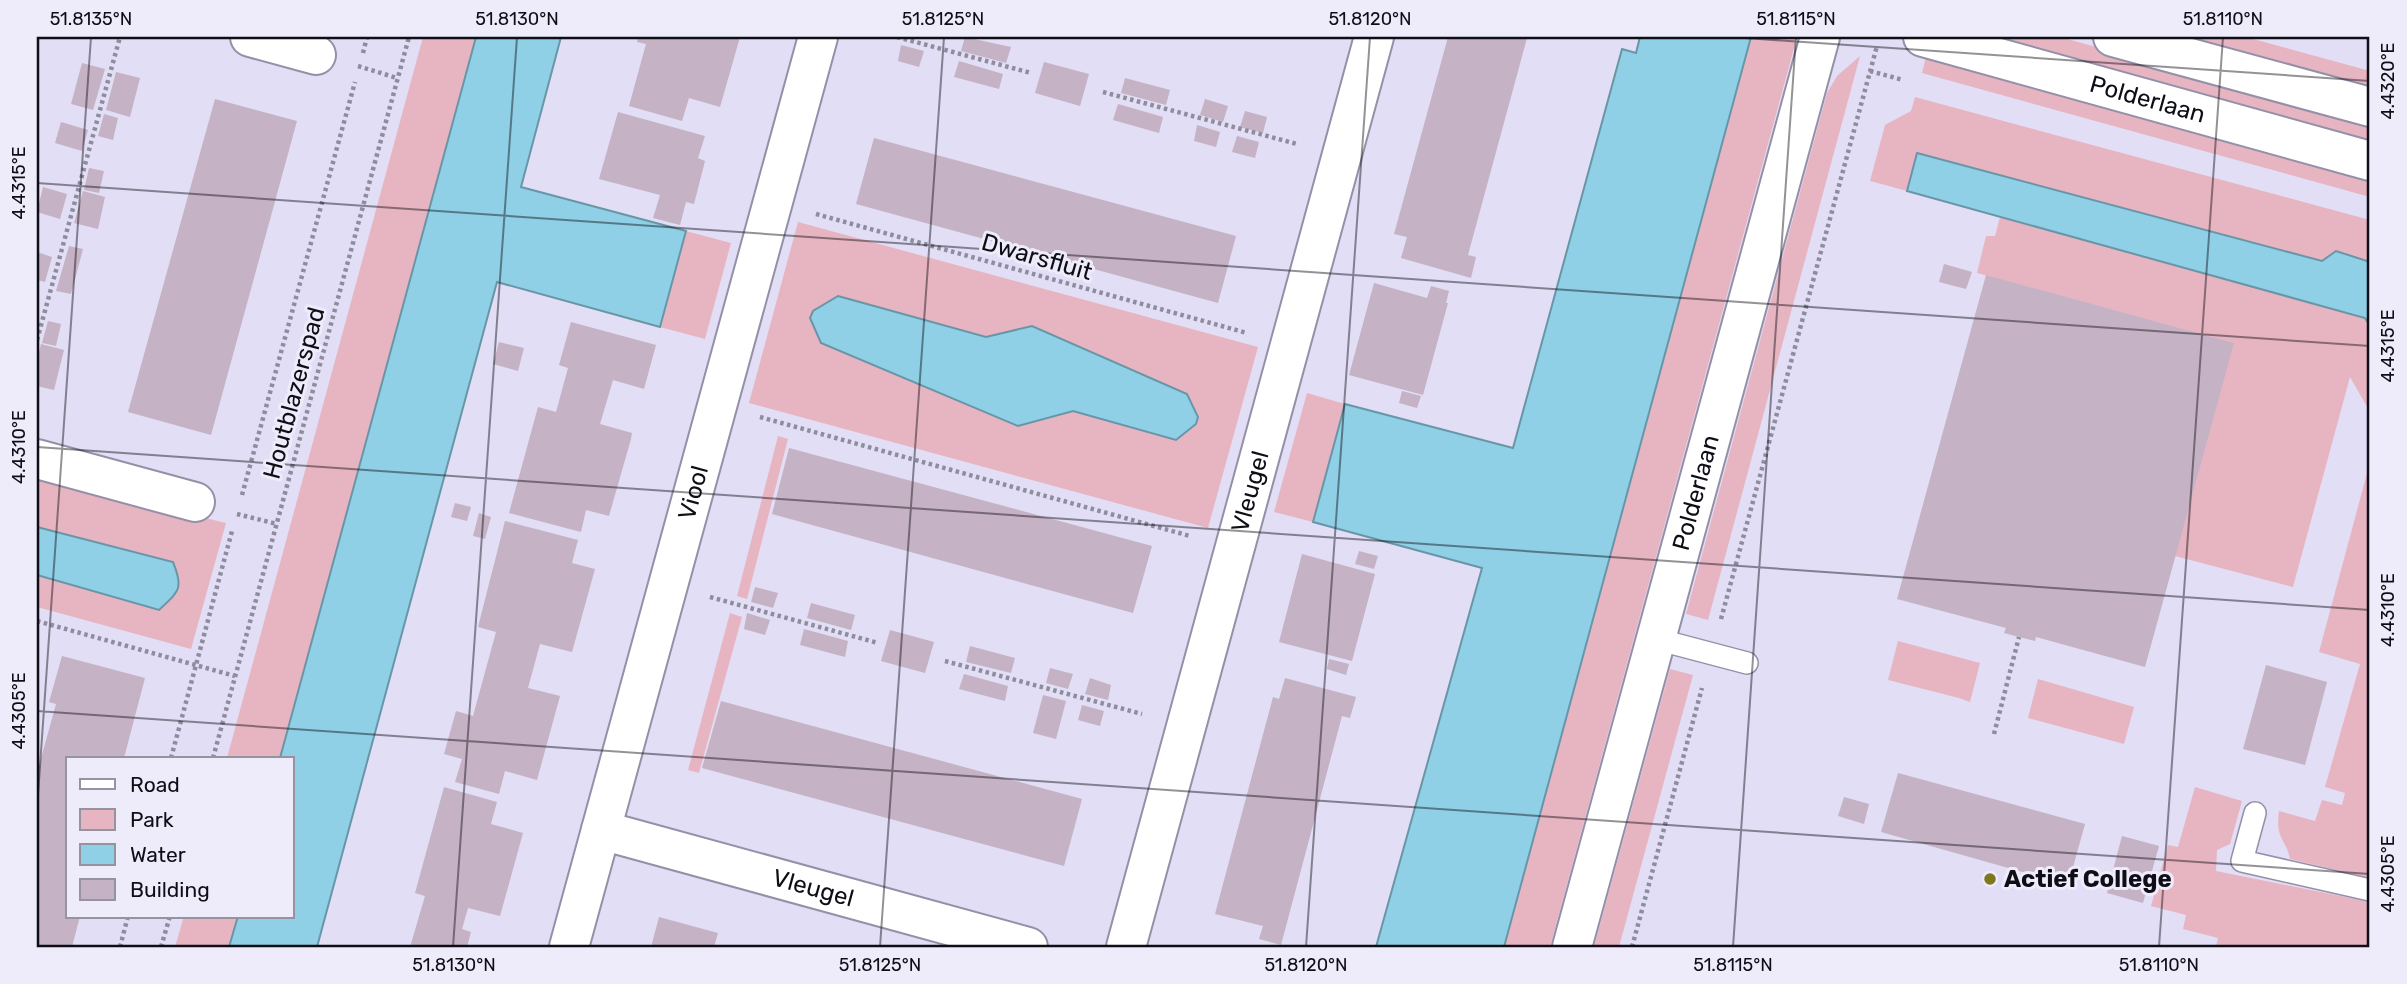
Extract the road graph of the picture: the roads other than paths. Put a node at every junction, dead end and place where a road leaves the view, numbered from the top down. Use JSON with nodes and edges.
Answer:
{"nodes":[{"id":1,"x":250,"y":37,"type":"edge"},
{"id":2,"x":818,"y":37,"type":"edge"},
{"id":3,"x":1374,"y":37,"type":"edge"},
{"id":4,"x":1820,"y":37,"type":"edge"},
{"id":5,"x":1923,"y":37,"type":"edge"},
{"id":6,"x":2113,"y":37,"type":"edge"},
{"id":7,"x":316,"y":55,"type":"dead end"},
{"id":8,"x":2370,"y":107,"type":"edge"},
{"id":9,"x":2370,"y":161,"type":"edge"},
{"id":10,"x":37,"y":459,"type":"edge"},
{"id":11,"x":195,"y":502,"type":"dead end"},
{"id":12,"x":1656,"y":639,"type":"junction"},
{"id":13,"x":1746,"y":663,"type":"dead end"},
{"id":14,"x":2255,"y":813,"type":"dead end"},
{"id":15,"x":601,"y":830,"type":"junction"},
{"id":16,"x":2370,"y":890,"type":"edge"},
{"id":17,"x":569,"y":947,"type":"edge"},
{"id":18,"x":1028,"y":947,"type":"edge"},
{"id":19,"x":1126,"y":947,"type":"edge"},
{"id":20,"x":1572,"y":947,"type":"edge"}],
"edges":[{"from":1,"to":7,"type":"street"},
{"from":2,"to":15,"type":"street","name":"Viool"},
{"from":3,"to":19,"type":"street","name":"Vleugel"},
{"from":4,"to":12,"type":"street","name":"Polderlaan"},
{"from":5,"to":9,"type":"street","name":"Polderlaan"},
{"from":6,"to":8,"type":"street","name":"Polderlaan"},
{"from":10,"to":11,"type":"street"},
{"from":12,"to":13,"type":"lane"},
{"from":12,"to":20,"type":"street","name":"Polderlaan"},
{"from":14,"to":16,"type":"lane"},
{"from":15,"to":17,"type":"street","name":"Viool"},
{"from":15,"to":18,"type":"street","name":"Vleugel"}]}
